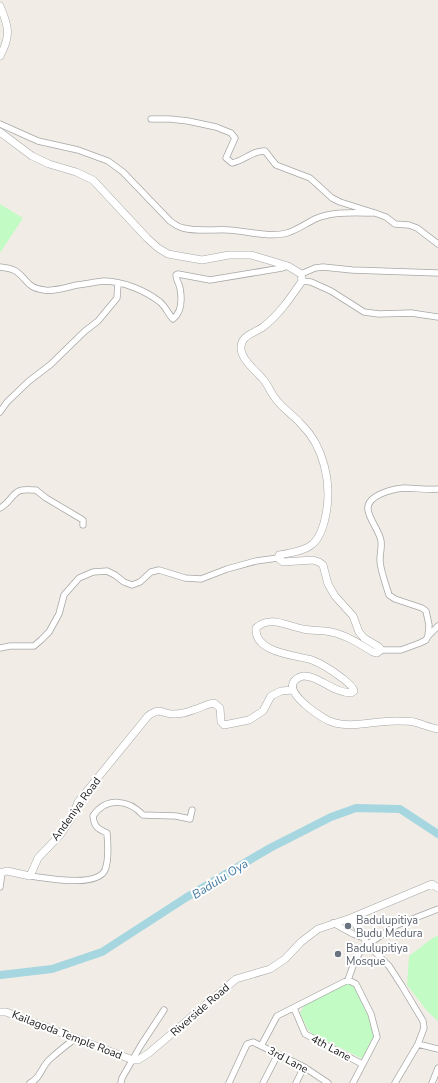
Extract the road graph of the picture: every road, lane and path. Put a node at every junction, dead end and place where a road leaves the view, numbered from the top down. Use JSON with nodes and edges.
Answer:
{"nodes":[{"id":1,"x":0,"y":6,"type":"edge"},
{"id":2,"x":0,"y":56,"type":"edge"},
{"id":3,"x":150,"y":119,"type":"dead end"},
{"id":4,"x":0,"y":124,"type":"edge"},
{"id":5,"x":0,"y":132,"type":"edge"},
{"id":6,"x":375,"y":212,"type":"junction"},
{"id":7,"x":438,"y":244,"type":"edge"},
{"id":8,"x":288,"y":266,"type":"junction"},
{"id":9,"x":0,"y":267,"type":"edge"},
{"id":10,"x":438,"y":273,"type":"edge"},
{"id":11,"x":302,"y":277,"type":"junction"},
{"id":12,"x":118,"y":283,"type":"junction"},
{"id":13,"x":438,"y":317,"type":"edge"},
{"id":14,"x":0,"y":412,"type":"edge"},
{"id":15,"x":438,"y":489,"type":"edge"},
{"id":16,"x":0,"y":508,"type":"edge"},
{"id":17,"x":83,"y":525,"type":"dead end"},
{"id":18,"x":278,"y":558,"type":"junction"},
{"id":19,"x":438,"y":626,"type":"edge"},
{"id":20,"x":428,"y":636,"type":"junction"},
{"id":21,"x":0,"y":648,"type":"edge"},
{"id":22,"x":381,"y":650,"type":"junction"},
{"id":23,"x":293,"y":690,"type":"junction"},
{"id":24,"x":438,"y":729,"type":"edge"},
{"id":25,"x":192,"y":810,"type":"dead end"},
{"id":26,"x":1,"y":873,"type":"edge"},
{"id":27,"x":30,"y":876,"type":"junction"},
{"id":28,"x":0,"y":887,"type":"edge"},
{"id":29,"x":438,"y":888,"type":"edge"},
{"id":30,"x":438,"y":909,"type":"edge"},
{"id":31,"x":351,"y":918,"type":"junction"},
{"id":32,"x":333,"y":923,"type":"junction"},
{"id":33,"x":365,"y":939,"type":"junction"},
{"id":34,"x":368,"y":945,"type":"junction"},
{"id":35,"x":348,"y":980,"type":"junction"},
{"id":36,"x":294,"y":1008,"type":"junction"},
{"id":37,"x":164,"y":1010,"type":"dead end"},
{"id":38,"x":0,"y":1012,"type":"edge"},
{"id":39,"x":74,"y":1038,"type":"junction"},
{"id":40,"x":418,"y":1044,"type":"junction"},
{"id":41,"x":261,"y":1046,"type":"junction"},
{"id":42,"x":438,"y":1049,"type":"edge"},
{"id":43,"x":278,"y":1054,"type":"junction"},
{"id":44,"x":133,"y":1060,"type":"junction"},
{"id":45,"x":362,"y":1064,"type":"junction"},
{"id":46,"x":304,"y":1067,"type":"junction"},
{"id":47,"x":438,"y":1068,"type":"edge"},
{"id":48,"x":30,"y":1083,"type":"edge"},
{"id":49,"x":121,"y":1083,"type":"edge"},
{"id":50,"x":229,"y":1083,"type":"edge"},
{"id":51,"x":263,"y":1083,"type":"edge"},
{"id":52,"x":296,"y":1083,"type":"edge"},
{"id":53,"x":326,"y":1083,"type":"edge"},
{"id":54,"x":353,"y":1083,"type":"edge"},
{"id":55,"x":395,"y":1083,"type":"edge"},
{"id":56,"x":432,"y":1083,"type":"edge"}],
"edges":[{"from":1,"to":2,"type":"street"},
{"from":3,"to":6,"type":"street"},
{"from":4,"to":6,"type":"street"},
{"from":5,"to":8,"type":"street"},
{"from":6,"to":7,"type":"street"},
{"from":8,"to":11,"type":"street"},
{"from":8,"to":12,"type":"street"},
{"from":9,"to":12,"type":"street"},
{"from":10,"to":11,"type":"street"},
{"from":11,"to":13,"type":"street"},
{"from":11,"to":18,"type":"street"},
{"from":12,"to":14,"type":"street"},
{"from":15,"to":20,"type":"street"},
{"from":16,"to":17,"type":"street"},
{"from":18,"to":21,"type":"street"},
{"from":18,"to":22,"type":"street"},
{"from":19,"to":20,"type":"street"},
{"from":20,"to":22,"type":"street"},
{"from":22,"to":23,"type":"street"},
{"from":23,"to":24,"type":"street"},
{"from":23,"to":27,"type":"street","name":"Andeniya Road"},
{"from":25,"to":27,"type":"street"},
{"from":26,"to":27,"type":"street"},
{"from":26,"to":28,"type":"street"},
{"from":29,"to":31,"type":"street","name":"Riverside Road"},
{"from":30,"to":34,"type":"street"},
{"from":31,"to":32,"type":"street","name":"Riverside Road"},
{"from":31,"to":33,"type":"street"},
{"from":32,"to":33,"type":"street"},
{"from":32,"to":44,"type":"street","name":"Riverside Road"},
{"from":33,"to":34,"type":"street"},
{"from":34,"to":35,"type":"street"},
{"from":34,"to":40,"type":"street"},
{"from":35,"to":36,"type":"street"},
{"from":35,"to":45,"type":"street"},
{"from":36,"to":41,"type":"street"},
{"from":36,"to":45,"type":"street","name":"4th Lane"},
{"from":37,"to":44,"type":"street"},
{"from":38,"to":39,"type":"street","name":"Kailagoda Temple Road"},
{"from":39,"to":44,"type":"street","name":"Kailagoda Temple Road"},
{"from":39,"to":48,"type":"street"},
{"from":40,"to":42,"type":"street"},
{"from":40,"to":55,"type":"street"},
{"from":41,"to":43,"type":"street","name":"3rd Lane"},
{"from":41,"to":50,"type":"street","name":"3rd Lane"},
{"from":43,"to":46,"type":"street","name":"3rd Lane"},
{"from":43,"to":51,"type":"street"},
{"from":44,"to":49,"type":"street"},
{"from":45,"to":54,"type":"street"},
{"from":46,"to":52,"type":"street"},
{"from":46,"to":53,"type":"street","name":"3rd Lane"},
{"from":47,"to":56,"type":"street"}]}
